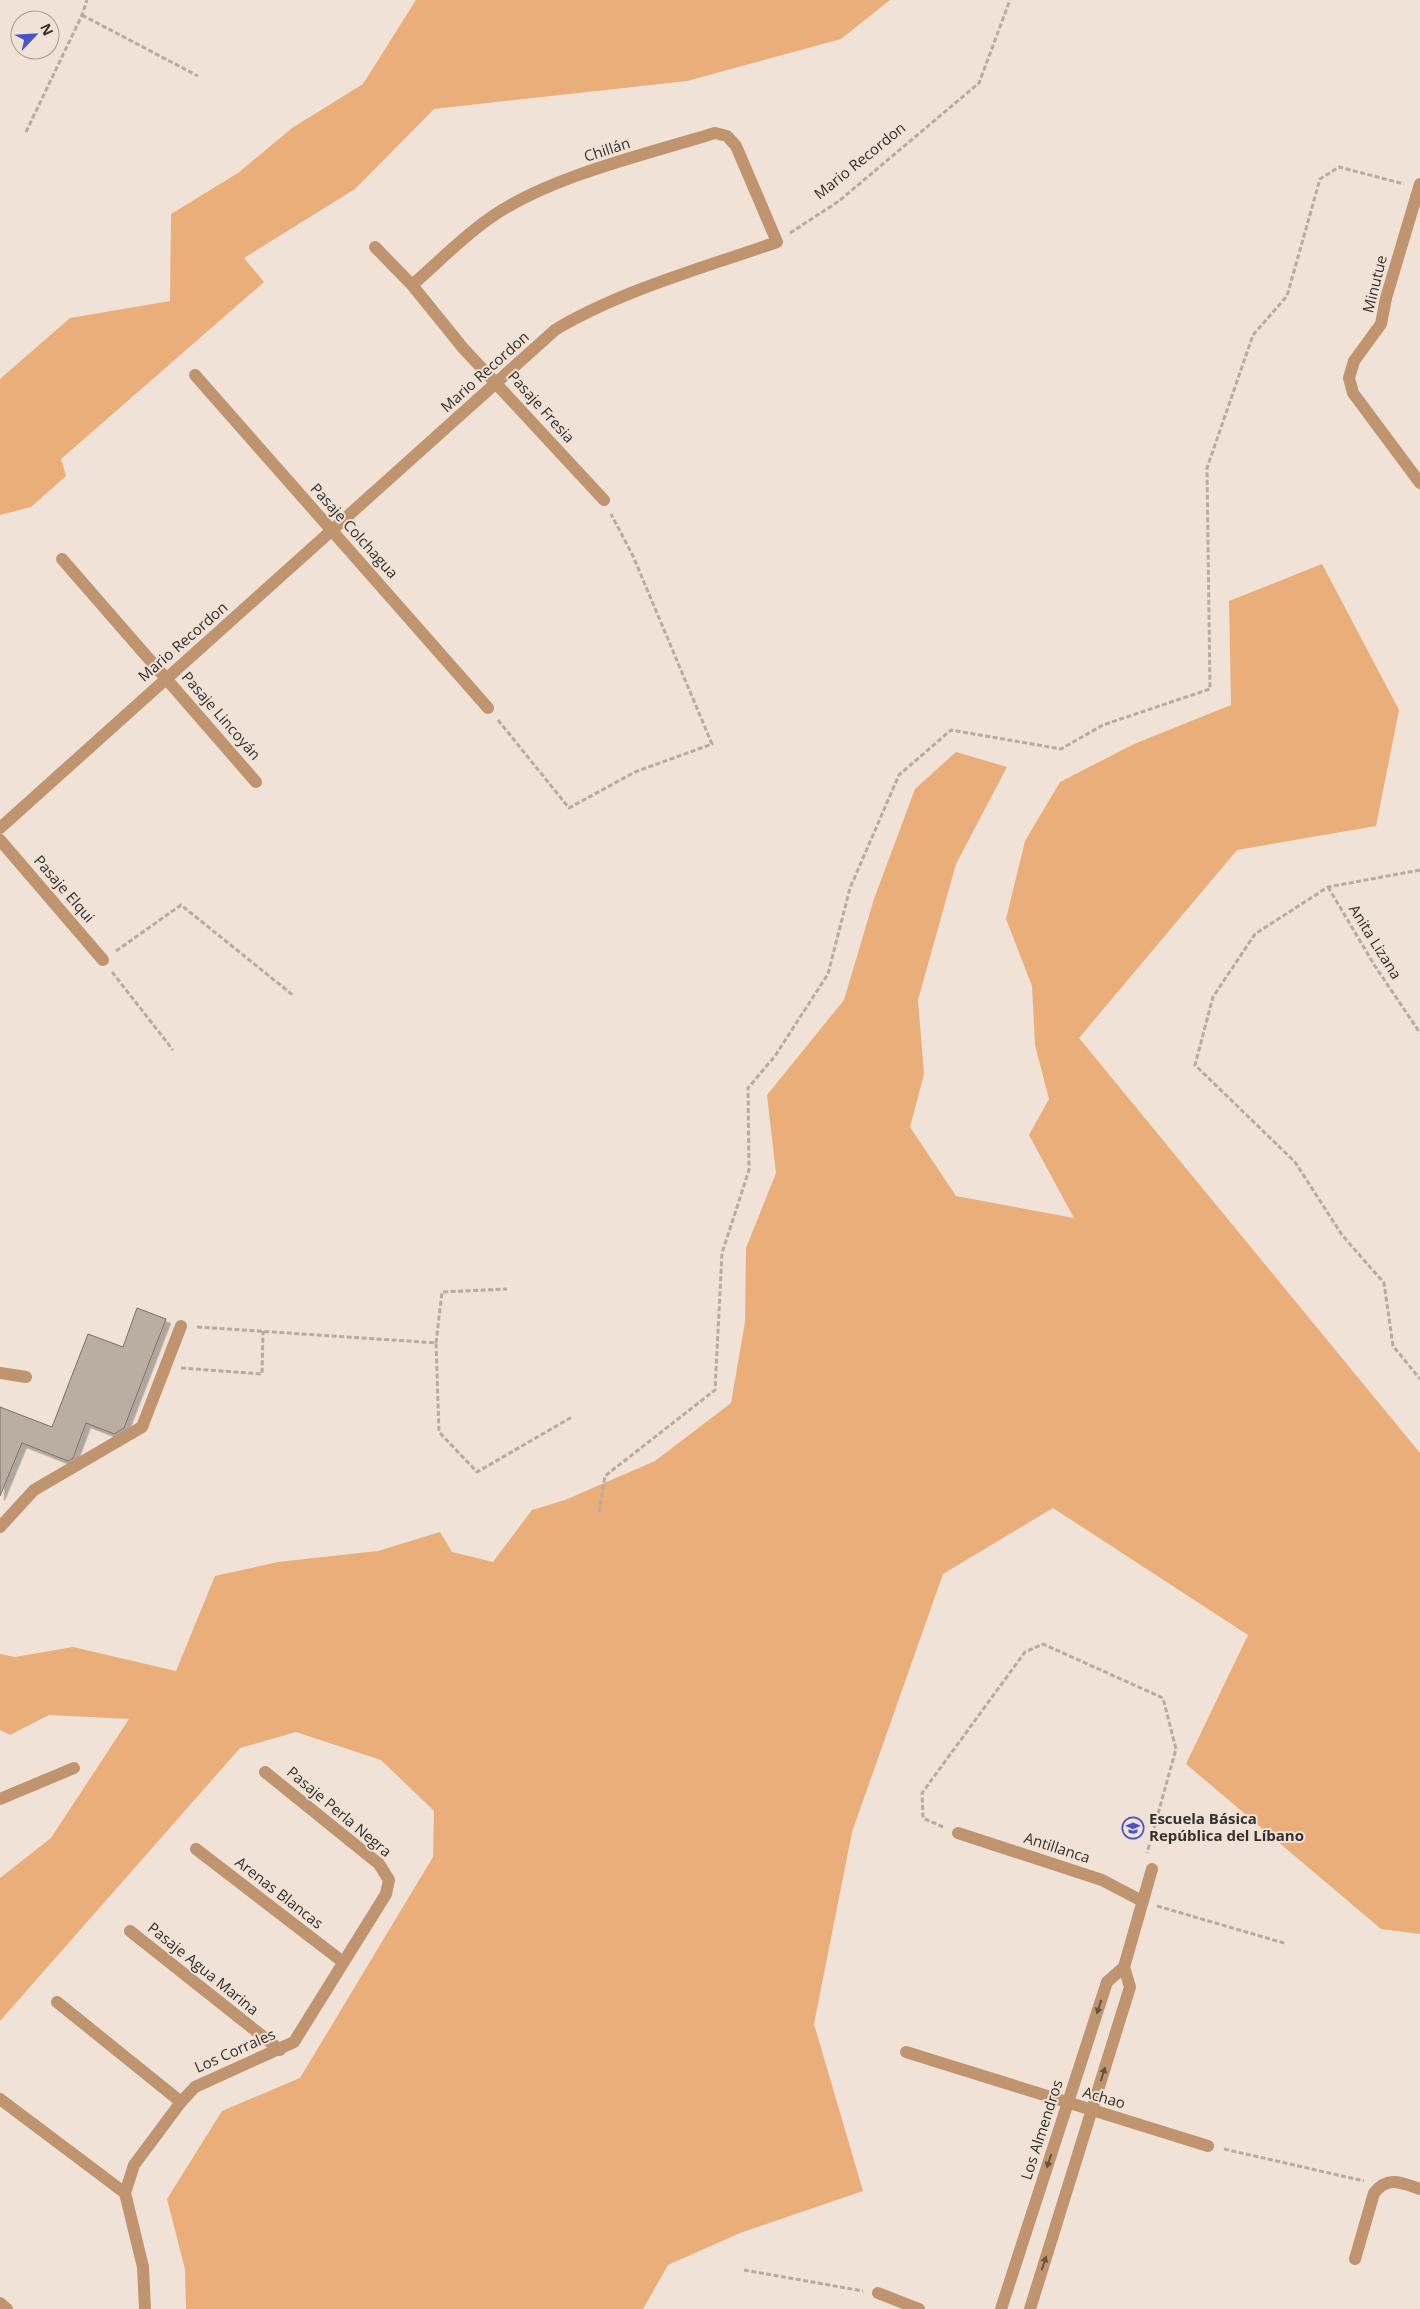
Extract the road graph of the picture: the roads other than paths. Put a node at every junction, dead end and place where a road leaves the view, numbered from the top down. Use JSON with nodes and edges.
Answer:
{"nodes":[{"id":1,"x":1419,"y":186,"type":"edge"},
{"id":2,"x":777,"y":242,"type":"joint"},
{"id":3,"x":375,"y":247,"type":"dead end"},
{"id":4,"x":412,"y":285,"type":"junction"},
{"id":5,"x":195,"y":375,"type":"dead end"},
{"id":6,"x":498,"y":383,"type":"junction"},
{"id":7,"x":1420,"y":484,"type":"edge"},
{"id":8,"x":604,"y":500,"type":"road end"},
{"id":9,"x":332,"y":532,"type":"junction"},
{"id":10,"x":62,"y":558,"type":"dead end"},
{"id":11,"x":166,"y":678,"type":"junction"},
{"id":12,"x":488,"y":708,"type":"road end"},
{"id":13,"x":256,"y":782,"type":"dead end"},
{"id":14,"x":0,"y":828,"type":"edge"},
{"id":15,"x":0,"y":840,"type":"edge"},
{"id":16,"x":103,"y":960,"type":"road end"},
{"id":17,"x":181,"y":1326,"type":"road end"},
{"id":18,"x":0,"y":1373,"type":"edge"},
{"id":19,"x":26,"y":1377,"type":"dead end"},
{"id":20,"x":0,"y":1527,"type":"edge"},
{"id":21,"x":74,"y":1768,"type":"dead end"},
{"id":22,"x":265,"y":1772,"type":"dead end"},
{"id":23,"x":0,"y":1799,"type":"edge"},
{"id":24,"x":958,"y":1833,"type":"road end"},
{"id":25,"x":196,"y":1850,"type":"dead end"},
{"id":26,"x":1152,"y":1869,"type":"road end"},
{"id":27,"x":389,"y":1880,"type":"joint"},
{"id":28,"x":1142,"y":1901,"type":"junction"},
{"id":29,"x":130,"y":1931,"type":"dead end"},
{"id":30,"x":342,"y":1962,"type":"junction"},
{"id":31,"x":1124,"y":1967,"type":"junction"},
{"id":32,"x":57,"y":2002,"type":"dead end"},
{"id":33,"x":280,"y":2050,"type":"junction"},
{"id":34,"x":906,"y":2052,"type":"dead end"},
{"id":35,"x":0,"y":2099,"type":"edge"},
{"id":36,"x":181,"y":2102,"type":"junction"},
{"id":37,"x":1068,"y":2104,"type":"junction"},
{"id":38,"x":1092,"y":2111,"type":"junction"},
{"id":39,"x":1208,"y":2146,"type":"road end"},
{"id":40,"x":1420,"y":2190,"type":"edge"},
{"id":41,"x":125,"y":2193,"type":"junction"},
{"id":42,"x":1355,"y":2259,"type":"dead end"},
{"id":43,"x":878,"y":2294,"type":"road end"},
{"id":44,"x":0,"y":2303,"type":"edge"},
{"id":45,"x":8,"y":2309,"type":"edge"},
{"id":46,"x":145,"y":2309,"type":"edge"},
{"id":47,"x":919,"y":2309,"type":"edge"},
{"id":48,"x":1001,"y":2309,"type":"edge"},
{"id":49,"x":1030,"y":2309,"type":"edge"}],
"edges":[{"from":1,"to":7,"type":"street","name":"Minutue"},
{"from":2,"to":4,"type":"street","name":"Chillán"},
{"from":2,"to":6,"type":"street","name":"Mario Recordon"},
{"from":3,"to":4,"type":"street","name":"Pasaje Fresia"},
{"from":4,"to":6,"type":"street","name":"Pasaje Fresia"},
{"from":5,"to":9,"type":"street","name":"Pasaje Colchagua"},
{"from":6,"to":8,"type":"street","name":"Pasaje Fresia"},
{"from":6,"to":9,"type":"street","name":"Mario Recordon"},
{"from":9,"to":11,"type":"street","name":"Mario Recordon"},
{"from":9,"to":12,"type":"street","name":"Pasaje Colchagua"},
{"from":10,"to":11,"type":"street","name":"Pasaje Lincoyán"},
{"from":11,"to":13,"type":"street","name":"Pasaje Lincoyán"},
{"from":11,"to":14,"type":"street","name":"Mario Recordon"},
{"from":15,"to":16,"type":"street","name":"Pasaje Elqui"},
{"from":17,"to":20,"type":"street"},
{"from":18,"to":19,"type":"street"},
{"from":21,"to":23,"type":"street"},
{"from":22,"to":27,"type":"street","name":"Pasaje Perla Negra"},
{"from":24,"to":28,"type":"street","name":"Antillanca"},
{"from":25,"to":30,"type":"street","name":"Arenas Blancas"},
{"from":26,"to":28,"type":"street"},
{"from":27,"to":30,"type":"street","name":"Los Corrales"},
{"from":28,"to":31,"type":"street"},
{"from":29,"to":33,"type":"street","name":"Pasaje Agua Marina"},
{"from":30,"to":33,"type":"street","name":"Los Corrales"},
{"from":31,"to":37,"type":"street","name":"Los Almendros","one_way":true},
{"from":38,"to":31,"type":"street","one_way":true},
{"from":32,"to":36,"type":"street"},
{"from":33,"to":36,"type":"street","name":"Los Corrales"},
{"from":34,"to":37,"type":"street","name":"Achao"},
{"from":35,"to":41,"type":"street"},
{"from":36,"to":41,"type":"street","name":"Los Corrales"},
{"from":37,"to":38,"type":"street","name":"Achao"},
{"from":37,"to":48,"type":"street","name":"Los Almendros","one_way":true},
{"from":38,"to":39,"type":"street","name":"Achao"},
{"from":49,"to":38,"type":"street","one_way":true},
{"from":40,"to":42,"type":"street"},
{"from":41,"to":46,"type":"street"},
{"from":43,"to":47,"type":"street"},
{"from":44,"to":45,"type":"street"}]}
